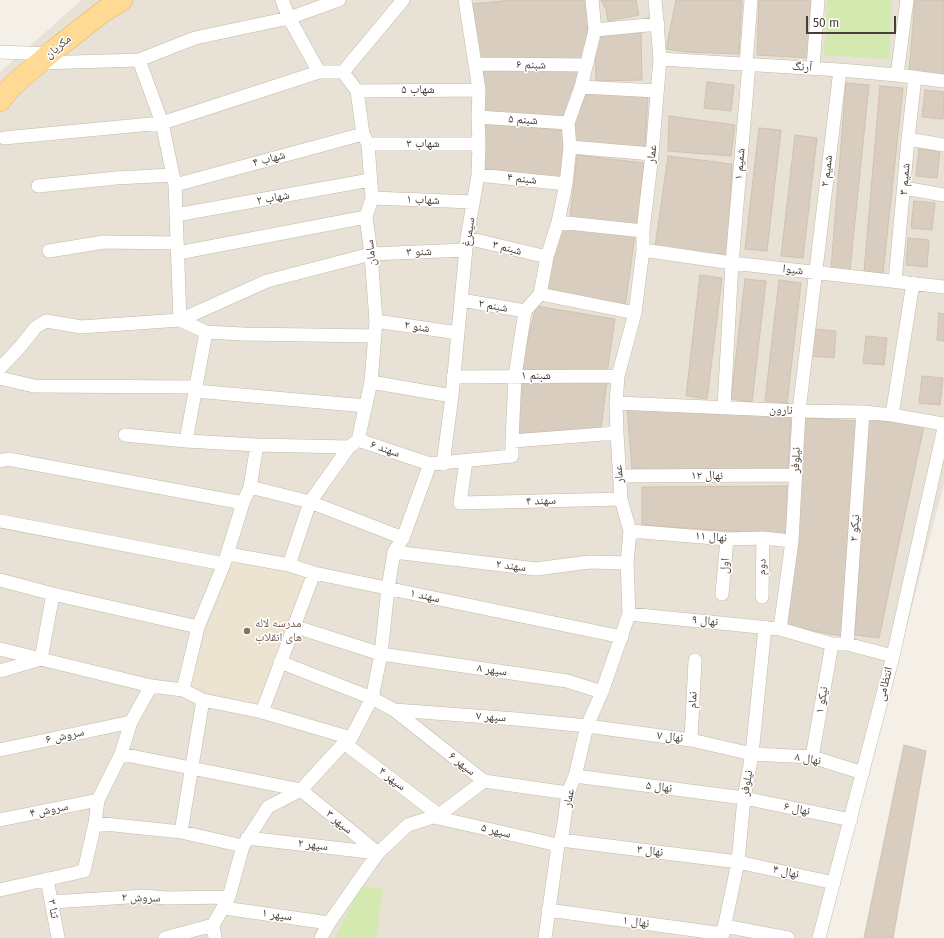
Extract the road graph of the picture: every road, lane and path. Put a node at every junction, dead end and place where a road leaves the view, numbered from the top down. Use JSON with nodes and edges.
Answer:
{"nodes":[{"id":1,"x":122,"y":0,"type":"edge"},
{"id":2,"x":282,"y":0,"type":"edge"},
{"id":3,"x":339,"y":0,"type":"edge"},
{"id":4,"x":403,"y":0,"type":"edge"},
{"id":5,"x":465,"y":0,"type":"edge"},
{"id":6,"x":592,"y":0,"type":"edge"},
{"id":7,"x":656,"y":0,"type":"edge"},
{"id":8,"x":663,"y":0,"type":"edge"},
{"id":9,"x":751,"y":0,"type":"edge"},
{"id":10,"x":818,"y":0,"type":"edge"},
{"id":11,"x":907,"y":0,"type":"edge"},
{"id":12,"x":289,"y":18,"type":"junction"},
{"id":13,"x":658,"y":24,"type":"junction"},
{"id":14,"x":595,"y":30,"type":"junction"},
{"id":15,"x":0,"y":52,"type":"edge"},
{"id":16,"x":45,"y":58,"type":"junction"},
{"id":17,"x":660,"y":59,"type":"junction"},
{"id":18,"x":139,"y":60,"type":"junction"},
{"id":19,"x":476,"y":64,"type":"junction"},
{"id":20,"x":747,"y":64,"type":"junction"},
{"id":21,"x":586,"y":65,"type":"junction"},
{"id":22,"x":813,"y":68,"type":"junction"},
{"id":23,"x":840,"y":70,"type":"junction"},
{"id":24,"x":319,"y":72,"type":"junction"},
{"id":25,"x":343,"y":72,"type":"junction"},
{"id":26,"x":898,"y":75,"type":"junction"},
{"id":27,"x":915,"y":77,"type":"junction"},
{"id":28,"x":944,"y":81,"type":"edge"},
{"id":29,"x":581,"y":87,"type":"junction"},
{"id":30,"x":479,"y":90,"type":"junction"},
{"id":31,"x":357,"y":91,"type":"junction"},
{"id":32,"x":657,"y":91,"type":"junction"},
{"id":33,"x":0,"y":101,"type":"edge"},
{"id":34,"x":478,"y":117,"type":"junction"},
{"id":35,"x":162,"y":123,"type":"junction"},
{"id":36,"x":568,"y":124,"type":"junction"},
{"id":37,"x":4,"y":138,"type":"dead end"},
{"id":38,"x":365,"y":139,"type":"junction"},
{"id":39,"x":908,"y":139,"type":"junction"},
{"id":40,"x":479,"y":144,"type":"junction"},
{"id":41,"x":944,"y":145,"type":"edge"},
{"id":42,"x":570,"y":147,"type":"junction"},
{"id":43,"x":652,"y":154,"type":"junction"},
{"id":44,"x":478,"y":175,"type":"junction"},
{"id":45,"x":174,"y":180,"type":"junction"},
{"id":46,"x":370,"y":180,"type":"junction"},
{"id":47,"x":566,"y":184,"type":"junction"},
{"id":48,"x":38,"y":186,"type":"dead end"},
{"id":49,"x":904,"y":188,"type":"junction"},
{"id":50,"x":944,"y":195,"type":"edge"},
{"id":51,"x":372,"y":198,"type":"junction"},
{"id":52,"x":473,"y":202,"type":"junction"},
{"id":53,"x":176,"y":215,"type":"junction"},
{"id":54,"x":366,"y":217,"type":"junction"},
{"id":55,"x":558,"y":222,"type":"junction"},
{"id":56,"x":643,"y":231,"type":"junction"},
{"id":57,"x":466,"y":244,"type":"junction"},
{"id":58,"x":177,"y":248,"type":"junction"},
{"id":59,"x":49,"y":250,"type":"dead end"},
{"id":60,"x":643,"y":250,"type":"junction"},
{"id":61,"x":371,"y":254,"type":"junction"},
{"id":62,"x":547,"y":257,"type":"junction"},
{"id":63,"x":732,"y":263,"type":"junction"},
{"id":64,"x":815,"y":272,"type":"junction"},
{"id":65,"x":895,"y":280,"type":"junction"},
{"id":66,"x":913,"y":283,"type":"junction"},
{"id":67,"x":944,"y":287,"type":"edge"},
{"id":68,"x":540,"y":294,"type":"junction"},
{"id":69,"x":461,"y":300,"type":"junction"},
{"id":70,"x":525,"y":311,"type":"junction"},
{"id":71,"x":635,"y":312,"type":"junction"},
{"id":72,"x":180,"y":320,"type":"junction"},
{"id":73,"x":376,"y":321,"type":"junction"},
{"id":74,"x":206,"y":332,"type":"junction"},
{"id":75,"x":458,"y":333,"type":"junction"},
{"id":76,"x":375,"y":336,"type":"junction"},
{"id":77,"x":0,"y":368,"type":"edge"},
{"id":78,"x":515,"y":376,"type":"junction"},
{"id":79,"x":618,"y":376,"type":"junction"},
{"id":80,"x":453,"y":377,"type":"junction"},
{"id":81,"x":0,"y":378,"type":"edge"},
{"id":82,"x":371,"y":382,"type":"junction"},
{"id":83,"x":195,"y":389,"type":"junction"},
{"id":84,"x":452,"y":396,"type":"junction"},
{"id":85,"x":616,"y":403,"type":"junction"},
{"id":86,"x":366,"y":406,"type":"junction"},
{"id":87,"x":724,"y":407,"type":"junction"},
{"id":88,"x":799,"y":411,"type":"junction"},
{"id":89,"x":863,"y":412,"type":"junction"},
{"id":90,"x":892,"y":415,"type":"junction"},
{"id":91,"x":944,"y":424,"type":"edge"},
{"id":92,"x":944,"y":428,"type":"edge"},
{"id":93,"x":617,"y":433,"type":"junction"},
{"id":94,"x":125,"y":435,"type":"dead end"},
{"id":95,"x":186,"y":441,"type":"junction"},
{"id":96,"x":512,"y":441,"type":"junction"},
{"id":97,"x":354,"y":443,"type":"junction"},
{"id":98,"x":257,"y":445,"type":"junction"},
{"id":99,"x":0,"y":461,"type":"edge"},
{"id":100,"x":466,"y":461,"type":"junction"},
{"id":101,"x":437,"y":464,"type":"junction"},
{"id":102,"x":795,"y":475,"type":"junction"},
{"id":103,"x":619,"y":476,"type":"junction"},
{"id":104,"x":250,"y":487,"type":"junction"},
{"id":105,"x":621,"y":499,"type":"junction"},
{"id":106,"x":310,"y":502,"type":"junction"},
{"id":107,"x":243,"y":503,"type":"junction"},
{"id":108,"x":0,"y":521,"type":"edge"},
{"id":109,"x":630,"y":531,"type":"junction"},
{"id":110,"x":403,"y":538,"type":"junction"},
{"id":111,"x":763,"y":538,"type":"junction"},
{"id":112,"x":727,"y":539,"type":"junction"},
{"id":113,"x":792,"y":541,"type":"junction"},
{"id":114,"x":394,"y":552,"type":"junction"},
{"id":115,"x":226,"y":559,"type":"junction"},
{"id":116,"x":627,"y":563,"type":"junction"},
{"id":117,"x":289,"y":565,"type":"junction"},
{"id":118,"x":314,"y":573,"type":"junction"},
{"id":119,"x":0,"y":580,"type":"edge"},
{"id":120,"x":388,"y":588,"type":"junction"},
{"id":121,"x":53,"y":594,"type":"junction"},
{"id":122,"x":722,"y":594,"type":"dead end"},
{"id":123,"x":762,"y":596,"type":"dead end"},
{"id":124,"x":629,"y":614,"type":"junction"},
{"id":125,"x":293,"y":626,"type":"junction"},
{"id":126,"x":198,"y":627,"type":"junction"},
{"id":127,"x":765,"y":627,"type":"junction"},
{"id":128,"x":780,"y":629,"type":"junction"},
{"id":129,"x":622,"y":637,"type":"junction"},
{"id":130,"x":832,"y":644,"type":"junction"},
{"id":131,"x":847,"y":644,"type":"junction"},
{"id":132,"x":0,"y":649,"type":"edge"},
{"id":133,"x":381,"y":654,"type":"junction"},
{"id":134,"x":893,"y":656,"type":"junction"},
{"id":135,"x":41,"y":660,"type":"junction"},
{"id":136,"x":695,"y":660,"type":"dead end"},
{"id":137,"x":280,"y":662,"type":"junction"},
{"id":138,"x":0,"y":670,"type":"edge"},
{"id":139,"x":152,"y":686,"type":"junction"},
{"id":140,"x":183,"y":690,"type":"junction"},
{"id":141,"x":602,"y":692,"type":"junction"},
{"id":142,"x":372,"y":698,"type":"junction"},
{"id":143,"x":203,"y":700,"type":"junction"},
{"id":144,"x":394,"y":710,"type":"junction"},
{"id":145,"x":262,"y":712,"type":"junction"},
{"id":146,"x":131,"y":722,"type":"junction"},
{"id":147,"x":587,"y":726,"type":"junction"},
{"id":148,"x":347,"y":740,"type":"junction"},
{"id":149,"x":691,"y":740,"type":"junction"},
{"id":150,"x":0,"y":750,"type":"edge"},
{"id":151,"x":121,"y":754,"type":"junction"},
{"id":152,"x":752,"y":754,"type":"junction"},
{"id":153,"x":812,"y":757,"type":"junction"},
{"id":154,"x":191,"y":769,"type":"junction"},
{"id":155,"x":863,"y":773,"type":"junction"},
{"id":156,"x":575,"y":776,"type":"junction"},
{"id":157,"x":484,"y":780,"type":"junction"},
{"id":158,"x":301,"y":790,"type":"junction"},
{"id":159,"x":568,"y":793,"type":"junction"},
{"id":160,"x":744,"y":798,"type":"junction"},
{"id":161,"x":98,"y":800,"type":"junction"},
{"id":162,"x":437,"y":816,"type":"junction"},
{"id":163,"x":0,"y":820,"type":"edge"},
{"id":164,"x":851,"y":820,"type":"junction"},
{"id":165,"x":95,"y":823,"type":"junction"},
{"id":166,"x":181,"y":832,"type":"junction"},
{"id":167,"x":245,"y":842,"type":"junction"},
{"id":168,"x":560,"y":843,"type":"junction"},
{"id":169,"x":378,"y":853,"type":"junction"},
{"id":170,"x":738,"y":862,"type":"junction"},
{"id":171,"x":47,"y":879,"type":"junction"},
{"id":172,"x":834,"y":883,"type":"junction"},
{"id":173,"x":0,"y":890,"type":"edge"},
{"id":174,"x":52,"y":902,"type":"junction"},
{"id":175,"x":226,"y":902,"type":"junction"},
{"id":176,"x":548,"y":910,"type":"junction"},
{"id":177,"x":329,"y":923,"type":"junction"},
{"id":178,"x":213,"y":925,"type":"junction"},
{"id":179,"x":723,"y":933,"type":"edge"},
{"id":180,"x":58,"y":938,"type":"edge"},
{"id":181,"x":165,"y":938,"type":"edge"},
{"id":182,"x":215,"y":938,"type":"edge"},
{"id":183,"x":321,"y":938,"type":"edge"},
{"id":184,"x":545,"y":938,"type":"edge"},
{"id":185,"x":788,"y":938,"type":"edge"},
{"id":186,"x":819,"y":938,"type":"edge"}],
"edges":[{"from":1,"to":16,"type":"main road","name":"مکریان"},
{"from":2,"to":12,"type":"street"},
{"from":3,"to":12,"type":"street"},
{"from":4,"to":25,"type":"street"},
{"from":5,"to":19,"type":"street","name":"سیمرغ"},
{"from":6,"to":14,"type":"street"},
{"from":7,"to":13,"type":"street","name":"عمار"},
{"from":8,"to":13,"type":"street"},
{"from":9,"to":20,"type":"street","name":"شمیم ۱"},
{"from":10,"to":22,"type":"street"},
{"from":11,"to":26,"type":"street"},
{"from":12,"to":18,"type":"street"},
{"from":12,"to":24,"type":"street"},
{"from":13,"to":14,"type":"street"},
{"from":13,"to":17,"type":"street","name":"عمار"},
{"from":14,"to":21,"type":"street"},
{"from":15,"to":16,"type":"street"},
{"from":16,"to":18,"type":"street"},
{"from":16,"to":33,"type":"main road","name":"مکریان"},
{"from":17,"to":20,"type":"street","name":"آرنگ"},
{"from":17,"to":32,"type":"street","name":"عمار"},
{"from":18,"to":35,"type":"street"},
{"from":19,"to":21,"type":"street","name":"شبنم ۶"},
{"from":19,"to":30,"type":"street","name":"سیمرغ"},
{"from":20,"to":22,"type":"street","name":"آرنگ"},
{"from":20,"to":63,"type":"street","name":"شمیم ۱"},
{"from":21,"to":29,"type":"street"},
{"from":22,"to":23,"type":"street","name":"آرنگ"},
{"from":23,"to":26,"type":"street","name":"آرنگ"},
{"from":23,"to":64,"type":"street","name":"شمیم ۲"},
{"from":24,"to":25,"type":"street"},
{"from":24,"to":35,"type":"street"},
{"from":25,"to":31,"type":"street","name":"سامان"},
{"from":26,"to":27,"type":"street","name":"آرنگ"},
{"from":27,"to":28,"type":"street","name":"آرنگ"},
{"from":27,"to":39,"type":"street","name":"شمیم ۳"},
{"from":29,"to":32,"type":"street"},
{"from":29,"to":36,"type":"street"},
{"from":30,"to":31,"type":"street","name":"شهاب ۵"},
{"from":30,"to":34,"type":"street","name":"سیمرغ"},
{"from":31,"to":38,"type":"street","name":"سامان"},
{"from":32,"to":43,"type":"street","name":"عمار"},
{"from":34,"to":36,"type":"street","name":"شبنم ۵"},
{"from":34,"to":40,"type":"street","name":"سیمرغ"},
{"from":35,"to":37,"type":"street"},
{"from":35,"to":45,"type":"street"},
{"from":36,"to":42,"type":"street"},
{"from":38,"to":40,"type":"street","name":"شهاب ۳"},
{"from":38,"to":45,"type":"street","name":"شهاب ۴"},
{"from":38,"to":46,"type":"street","name":"سامان"},
{"from":39,"to":41,"type":"street"},
{"from":39,"to":49,"type":"street","name":"شمیم ۳"},
{"from":40,"to":44,"type":"street","name":"سیمرغ"},
{"from":42,"to":43,"type":"street"},
{"from":42,"to":47,"type":"street"},
{"from":43,"to":56,"type":"street","name":"عمار"},
{"from":44,"to":47,"type":"street","name":"شبنم ۴"},
{"from":44,"to":52,"type":"street","name":"سیمرغ"},
{"from":45,"to":48,"type":"street","name":"شهاب ۴"},
{"from":45,"to":53,"type":"street"},
{"from":46,"to":51,"type":"street","name":"سامان"},
{"from":46,"to":53,"type":"street","name":"شهاب ۲"},
{"from":47,"to":55,"type":"street"},
{"from":49,"to":50,"type":"street"},
{"from":49,"to":65,"type":"street","name":"شمیم ۳"},
{"from":51,"to":52,"type":"street","name":"شهاب ۱"},
{"from":51,"to":54,"type":"street","name":"سامان"},
{"from":52,"to":57,"type":"street","name":"سیمرغ"},
{"from":53,"to":58,"type":"street"},
{"from":54,"to":58,"type":"street"},
{"from":54,"to":61,"type":"street","name":"سامان"},
{"from":55,"to":56,"type":"street"},
{"from":55,"to":62,"type":"street"},
{"from":56,"to":60,"type":"street","name":"عمار"},
{"from":57,"to":61,"type":"street","name":"شنو ۳"},
{"from":57,"to":62,"type":"street","name":"شبنم ۳"},
{"from":57,"to":69,"type":"street","name":"سیمرغ"},
{"from":58,"to":59,"type":"street"},
{"from":58,"to":72,"type":"street"},
{"from":60,"to":63,"type":"street","name":"شیوا"},
{"from":60,"to":71,"type":"street","name":"عمار"},
{"from":61,"to":72,"type":"street","name":"شنو ۳"},
{"from":61,"to":73,"type":"street","name":"سامان"},
{"from":62,"to":68,"type":"street"},
{"from":63,"to":64,"type":"street","name":"شیوا"},
{"from":63,"to":87,"type":"street","name":"شمیم ۱"},
{"from":64,"to":65,"type":"street","name":"شیوا"},
{"from":64,"to":88,"type":"street","name":"شمیم ۲"},
{"from":65,"to":66,"type":"street","name":"شیوا"},
{"from":66,"to":67,"type":"street","name":"شیوا"},
{"from":66,"to":90,"type":"street"},
{"from":68,"to":70,"type":"street"},
{"from":68,"to":71,"type":"street"},
{"from":69,"to":70,"type":"street","name":"شبنم ۲"},
{"from":69,"to":75,"type":"street","name":"سیمرغ"},
{"from":70,"to":78,"type":"street"},
{"from":71,"to":79,"type":"street","name":"عمار"},
{"from":72,"to":74,"type":"street"},
{"from":72,"to":77,"type":"street"},
{"from":73,"to":75,"type":"street","name":"شنو ۲"},
{"from":73,"to":76,"type":"street","name":"سامان"},
{"from":74,"to":76,"type":"street"},
{"from":74,"to":83,"type":"street"},
{"from":75,"to":80,"type":"street","name":"سیمرغ"},
{"from":76,"to":82,"type":"street","name":"سامان"},
{"from":78,"to":79,"type":"street","name":"شبنم ۱"},
{"from":78,"to":80,"type":"street","name":"شبنم ۱"},
{"from":78,"to":96,"type":"street"},
{"from":79,"to":85,"type":"street","name":"عمار"},
{"from":80,"to":84,"type":"street","name":"سیمرغ"},
{"from":81,"to":83,"type":"street"},
{"from":82,"to":84,"type":"street"},
{"from":82,"to":86,"type":"street","name":"سامان"},
{"from":83,"to":86,"type":"street"},
{"from":83,"to":95,"type":"street"},
{"from":84,"to":101,"type":"street","name":"سیمرغ"},
{"from":85,"to":87,"type":"street","name":"نارون"},
{"from":85,"to":93,"type":"street","name":"عمار"},
{"from":86,"to":97,"type":"street","name":"سامان"},
{"from":87,"to":88,"type":"street","name":"نارون"},
{"from":88,"to":89,"type":"street","name":"نارون"},
{"from":88,"to":102,"type":"street","name":"نیلوفر"},
{"from":89,"to":90,"type":"street","name":"نارون"},
{"from":89,"to":131,"type":"street","name":"نیکو ۲"},
{"from":90,"to":91,"type":"street","name":"نارون"},
{"from":92,"to":134,"type":"street","name":"انتظامی"},
{"from":93,"to":96,"type":"street"},
{"from":93,"to":103,"type":"street","name":"عمار"},
{"from":94,"to":95,"type":"street","name":"سهند ۶"},
{"from":95,"to":98,"type":"street","name":"سهند ۶"},
{"from":96,"to":100,"type":"street","name":"سهند ۶"},
{"from":97,"to":98,"type":"street","name":"سهند ۶"},
{"from":97,"to":101,"type":"street","name":"سهند ۶"},
{"from":97,"to":106,"type":"street"},
{"from":98,"to":104,"type":"street"},
{"from":99,"to":107,"type":"street"},
{"from":100,"to":101,"type":"street","name":"سهند ۶"},
{"from":100,"to":105,"type":"street","name":"سهند ۴"},
{"from":101,"to":110,"type":"street","name":"سیمرغ"},
{"from":102,"to":103,"type":"street","name":"نهال ۱۲"},
{"from":102,"to":113,"type":"street","name":"نیلوفر"},
{"from":103,"to":105,"type":"street","name":"عمار"},
{"from":104,"to":106,"type":"street"},
{"from":104,"to":107,"type":"street"},
{"from":105,"to":109,"type":"street","name":"عمار"},
{"from":106,"to":110,"type":"street"},
{"from":106,"to":117,"type":"street"},
{"from":107,"to":115,"type":"street"},
{"from":108,"to":115,"type":"street","name":"سهند ۱"},
{"from":109,"to":112,"type":"street","name":"نهال ۱۱"},
{"from":109,"to":116,"type":"street","name":"عمار"},
{"from":110,"to":114,"type":"street","name":"سیمرغ"},
{"from":111,"to":112,"type":"street","name":"نهال ۱۱"},
{"from":111,"to":113,"type":"street","name":"نهال ۱۱"},
{"from":111,"to":123,"type":"street","name":"دوم"},
{"from":112,"to":122,"type":"street","name":"اول"},
{"from":113,"to":128,"type":"street","name":"نیلوفر"},
{"from":114,"to":116,"type":"street","name":"سهند ۲"},
{"from":114,"to":120,"type":"street"},
{"from":115,"to":117,"type":"street","name":"سهند ۱"},
{"from":115,"to":126,"type":"street"},
{"from":116,"to":124,"type":"street","name":"عمار"},
{"from":117,"to":118,"type":"street","name":"سهند ۱"},
{"from":118,"to":120,"type":"street","name":"سهند ۱"},
{"from":118,"to":125,"type":"street"},
{"from":119,"to":121,"type":"street"},
{"from":120,"to":129,"type":"street","name":"سهند ۱"},
{"from":120,"to":133,"type":"street"},
{"from":121,"to":126,"type":"street"},
{"from":121,"to":135,"type":"street"},
{"from":124,"to":127,"type":"street","name":"نهال ۹"},
{"from":124,"to":129,"type":"street","name":"عمار"},
{"from":125,"to":133,"type":"street","name":"سپهر ۸"},
{"from":125,"to":137,"type":"street"},
{"from":126,"to":140,"type":"street"},
{"from":127,"to":128,"type":"street","name":"نهال ۹"},
{"from":127,"to":152,"type":"street","name":"نیلوفر"},
{"from":128,"to":130,"type":"street","name":"نهال ۹"},
{"from":129,"to":141,"type":"street","name":"عمار"},
{"from":130,"to":131,"type":"street","name":"نهال ۹"},
{"from":130,"to":153,"type":"street","name":"نیکو ۱"},
{"from":131,"to":134,"type":"street","name":"نهال ۹"},
{"from":132,"to":135,"type":"street"},
{"from":133,"to":141,"type":"street","name":"سپهر ۸"},
{"from":133,"to":142,"type":"street"},
{"from":134,"to":155,"type":"street","name":"انتظامی"},
{"from":135,"to":138,"type":"street"},
{"from":135,"to":139,"type":"street"},
{"from":136,"to":149,"type":"street","name":"نمام"},
{"from":137,"to":142,"type":"street","name":"سپهر ۶"},
{"from":137,"to":145,"type":"street"},
{"from":139,"to":140,"type":"street"},
{"from":139,"to":146,"type":"street"},
{"from":140,"to":143,"type":"street"},
{"from":141,"to":147,"type":"street","name":"عمار"},
{"from":142,"to":144,"type":"street","name":"سپهر ۶"},
{"from":142,"to":148,"type":"street"},
{"from":143,"to":145,"type":"street"},
{"from":143,"to":154,"type":"street"},
{"from":144,"to":147,"type":"street","name":"سپهر ۷"},
{"from":144,"to":157,"type":"street","name":"سپهر ۶"},
{"from":145,"to":148,"type":"street"},
{"from":146,"to":150,"type":"street","name":"سروش ۶"},
{"from":146,"to":151,"type":"street"},
{"from":147,"to":149,"type":"street","name":"نهال ۷"},
{"from":147,"to":156,"type":"street","name":"عمار"},
{"from":148,"to":158,"type":"street"},
{"from":148,"to":162,"type":"street","name":"سپهر ۴"},
{"from":149,"to":152,"type":"street","name":"نهال ۷"},
{"from":151,"to":154,"type":"street"},
{"from":151,"to":161,"type":"street"},
{"from":152,"to":153,"type":"street","name":"نهال ۸"},
{"from":152,"to":160,"type":"street","name":"نیلوفر"},
{"from":153,"to":155,"type":"street","name":"نهال ۸"},
{"from":154,"to":158,"type":"street"},
{"from":154,"to":166,"type":"street"},
{"from":155,"to":164,"type":"street","name":"انتظامی"},
{"from":156,"to":159,"type":"street","name":"عمار"},
{"from":156,"to":160,"type":"street","name":"نهال ۵"},
{"from":157,"to":159,"type":"street","name":"سپهر ۶"},
{"from":157,"to":162,"type":"street"},
{"from":158,"to":167,"type":"street"},
{"from":158,"to":169,"type":"street","name":"سپهر ۳"},
{"from":159,"to":168,"type":"street","name":"عمار"},
{"from":160,"to":164,"type":"street","name":"نهال ۶"},
{"from":160,"to":170,"type":"street","name":"نیلوفر"},
{"from":161,"to":163,"type":"street","name":"سروش ۴"},
{"from":161,"to":165,"type":"street"},
{"from":162,"to":168,"type":"street","name":"سپهر ۵"},
{"from":162,"to":169,"type":"street"},
{"from":164,"to":172,"type":"street","name":"انتظامی"},
{"from":165,"to":166,"type":"street","name":"سپهر ۲"},
{"from":165,"to":171,"type":"street"},
{"from":166,"to":167,"type":"street","name":"سپهر ۲"},
{"from":167,"to":169,"type":"street","name":"سپهر ۲"},
{"from":167,"to":175,"type":"street"},
{"from":168,"to":170,"type":"street","name":"نهال ۳"},
{"from":168,"to":176,"type":"street","name":"عمار"},
{"from":169,"to":177,"type":"street"},
{"from":170,"to":172,"type":"street","name":"نهال ۴"},
{"from":170,"to":179,"type":"street","name":"نیلوفر"},
{"from":171,"to":173,"type":"street"},
{"from":171,"to":174,"type":"street","name":"ثنا ۳"},
{"from":172,"to":186,"type":"street","name":"انتظامی"},
{"from":174,"to":175,"type":"street","name":"سروش ۲"},
{"from":174,"to":180,"type":"street","name":"ثنا ۳"},
{"from":175,"to":177,"type":"street","name":"سپهر ۱"},
{"from":175,"to":178,"type":"street"},
{"from":176,"to":179,"type":"street","name":"نهال ۱"},
{"from":176,"to":184,"type":"street","name":"عمار"},
{"from":177,"to":183,"type":"street"},
{"from":178,"to":181,"type":"street"},
{"from":178,"to":182,"type":"street"},
{"from":179,"to":185,"type":"street","name":"نهال ۱"}]}
